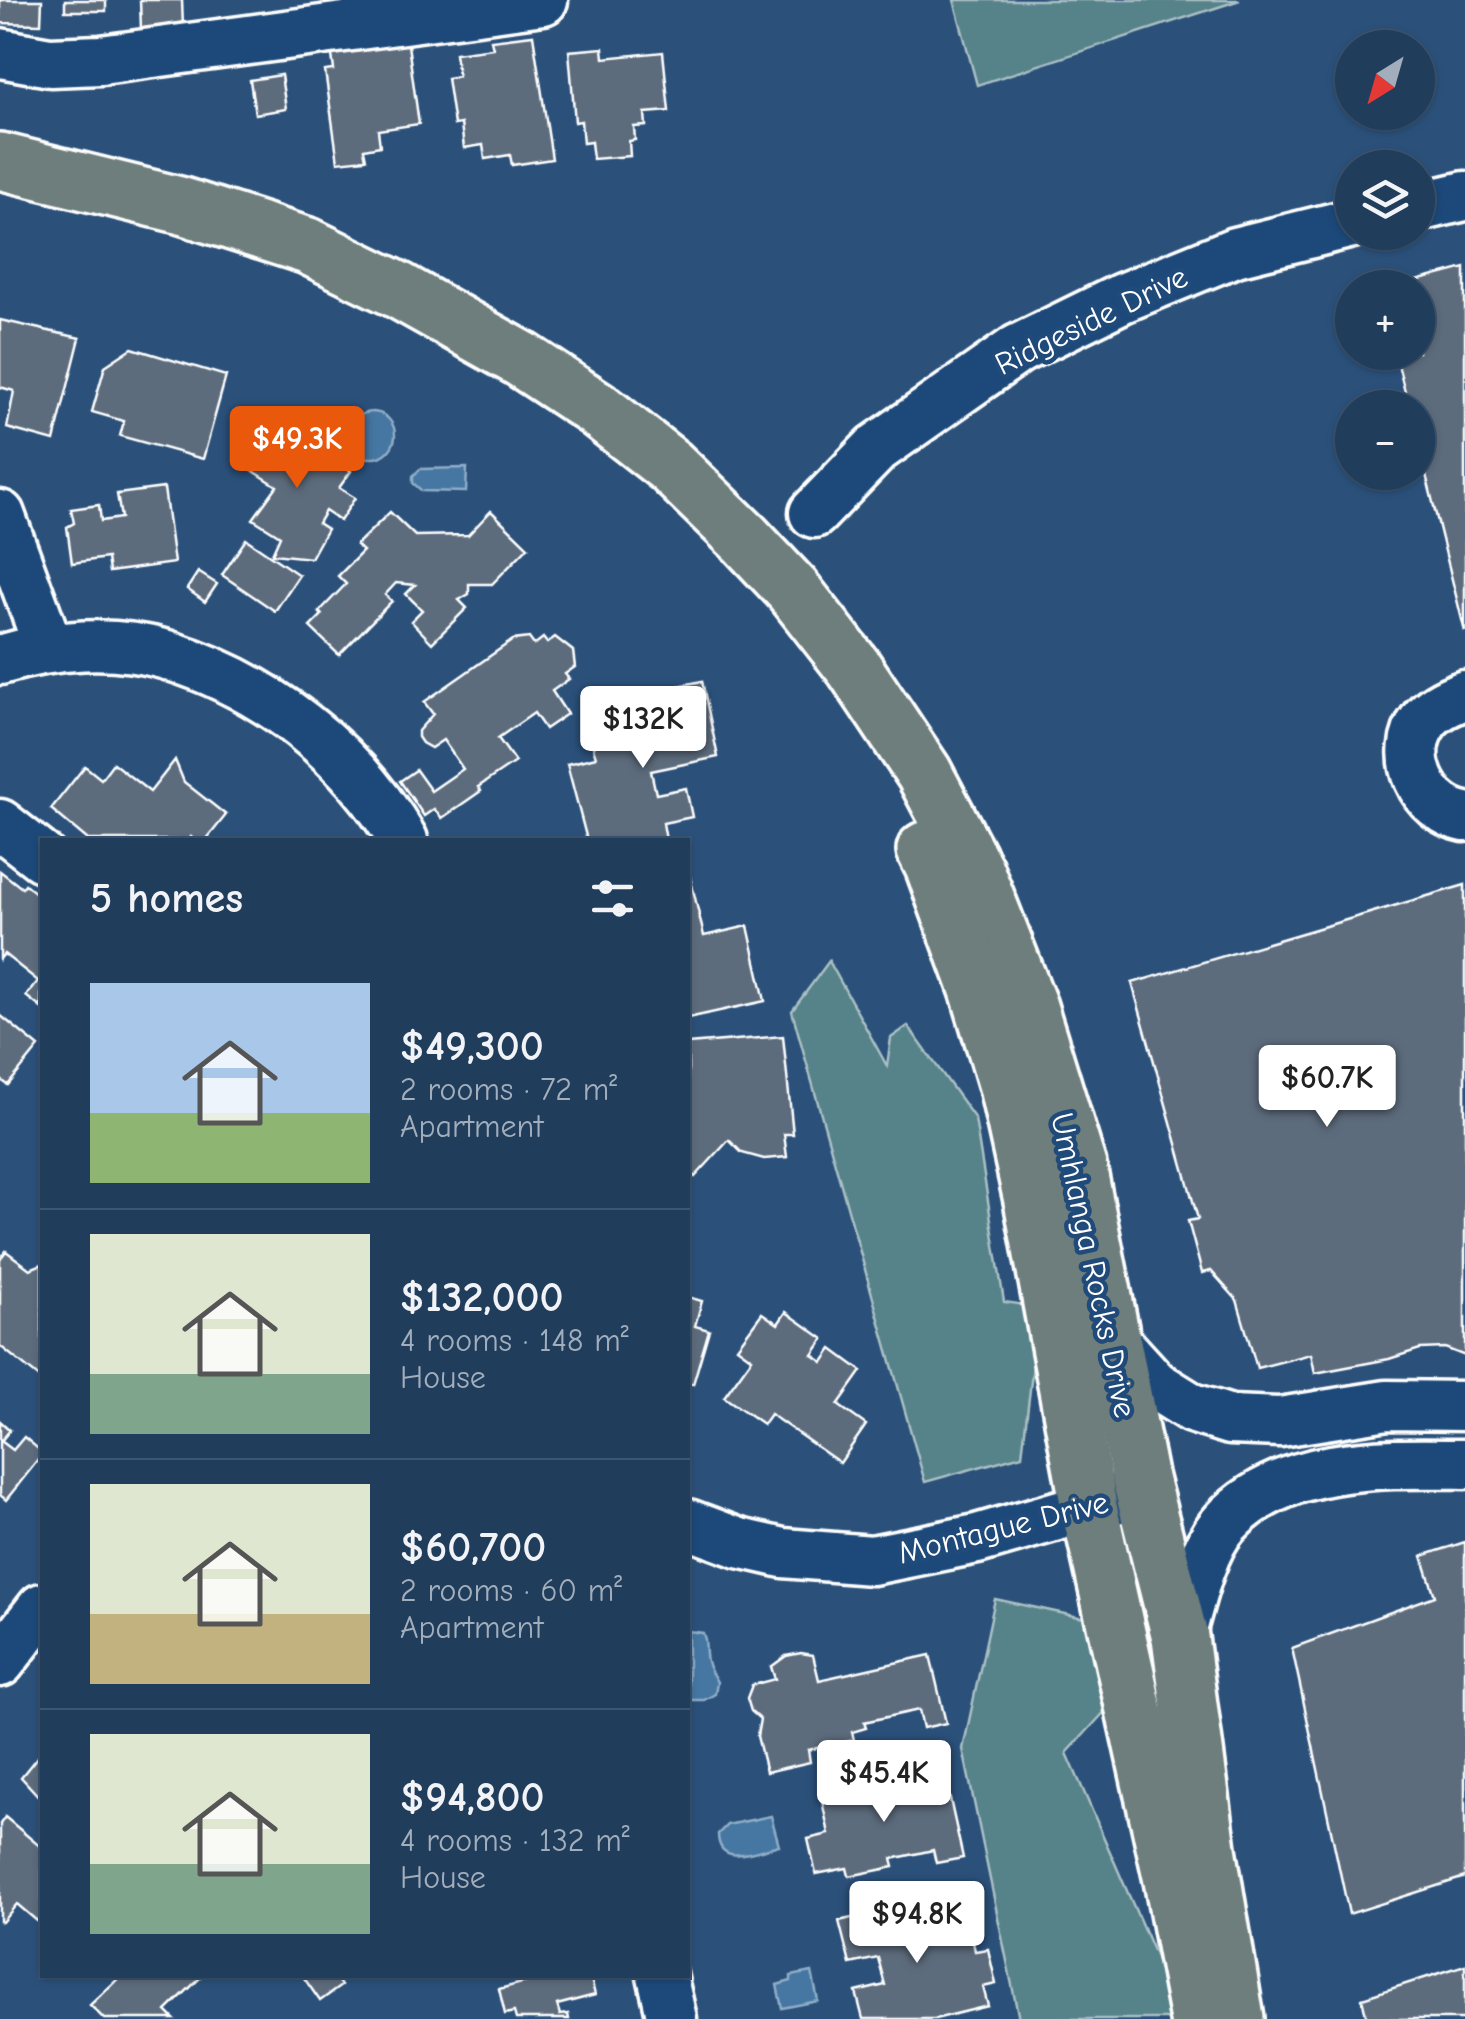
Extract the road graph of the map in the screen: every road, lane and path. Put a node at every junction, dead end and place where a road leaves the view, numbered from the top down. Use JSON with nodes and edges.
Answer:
{"nodes":[{"id":1,"x":543,"y":0,"type":"edge"},
{"id":2,"x":0,"y":53,"type":"edge"},
{"id":3,"x":0,"y":161,"type":"edge"},
{"id":4,"x":0,"y":191,"type":"edge"},
{"id":5,"x":1465,"y":196,"type":"edge"},
{"id":6,"x":1435,"y":203,"type":"edge"},
{"id":7,"x":1335,"y":227,"type":"edge"},
{"id":8,"x":814,"y":513,"type":"dead end"},
{"id":9,"x":0,"y":515,"type":"edge"},
{"id":10,"x":48,"y":648,"type":"junction"},
{"id":11,"x":0,"y":660,"type":"edge"},
{"id":12,"x":1465,"y":695,"type":"edge"},
{"id":13,"x":1465,"y":817,"type":"edge"},
{"id":14,"x":0,"y":824,"type":"edge"},
{"id":15,"x":401,"y":838,"type":"edge"},
{"id":16,"x":40,"y":855,"type":"edge"},
{"id":17,"x":1112,"y":1338,"type":"junction"},
{"id":18,"x":1465,"y":1406,"type":"edge"},
{"id":19,"x":1465,"y":1464,"type":"edge"},
{"id":20,"x":1143,"y":1491,"type":"junction"},
{"id":21,"x":1089,"y":1506,"type":"junction"},
{"id":22,"x":690,"y":1525,"type":"edge"},
{"id":23,"x":40,"y":1611,"type":"edge"},
{"id":24,"x":1180,"y":1637,"type":"junction"},
{"id":25,"x":0,"y":1662,"type":"edge"},
{"id":26,"x":663,"y":1978,"type":"edge"},
{"id":27,"x":672,"y":2019,"type":"edge"},
{"id":28,"x":1198,"y":2019,"type":"edge"},
{"id":29,"x":1236,"y":2019,"type":"edge"}],
"edges":[{"from":1,"to":2,"type":"street"},
{"from":3,"to":17,"type":"main road","name":"Umhlanga Rocks Drive"},
{"from":4,"to":21,"type":"main road","name":"Umhlanga Rocks Drive"},
{"from":5,"to":6,"type":"street"},
{"from":7,"to":8,"type":"street","name":"Ridgeside Drive"},
{"from":9,"to":10,"type":"street"},
{"from":10,"to":11,"type":"street"},
{"from":10,"to":15,"type":"street"},
{"from":12,"to":13,"type":"street"},
{"from":14,"to":16,"type":"street"},
{"from":17,"to":18,"type":"street"},
{"from":17,"to":20,"type":"main road","name":"Umhlanga Rocks Drive"},
{"from":19,"to":24,"type":"street"},
{"from":20,"to":21,"type":"street","name":"Montague Drive"},
{"from":20,"to":24,"type":"main road","name":"Umhlanga Rocks Drive"},
{"from":21,"to":22,"type":"street","name":"Montague Drive"},
{"from":21,"to":28,"type":"main road","name":"Umhlanga Rocks Drive"},
{"from":23,"to":25,"type":"street"},
{"from":24,"to":29,"type":"main road","name":"Umhlanga Rocks Drive"},
{"from":26,"to":27,"type":"street"}]}
